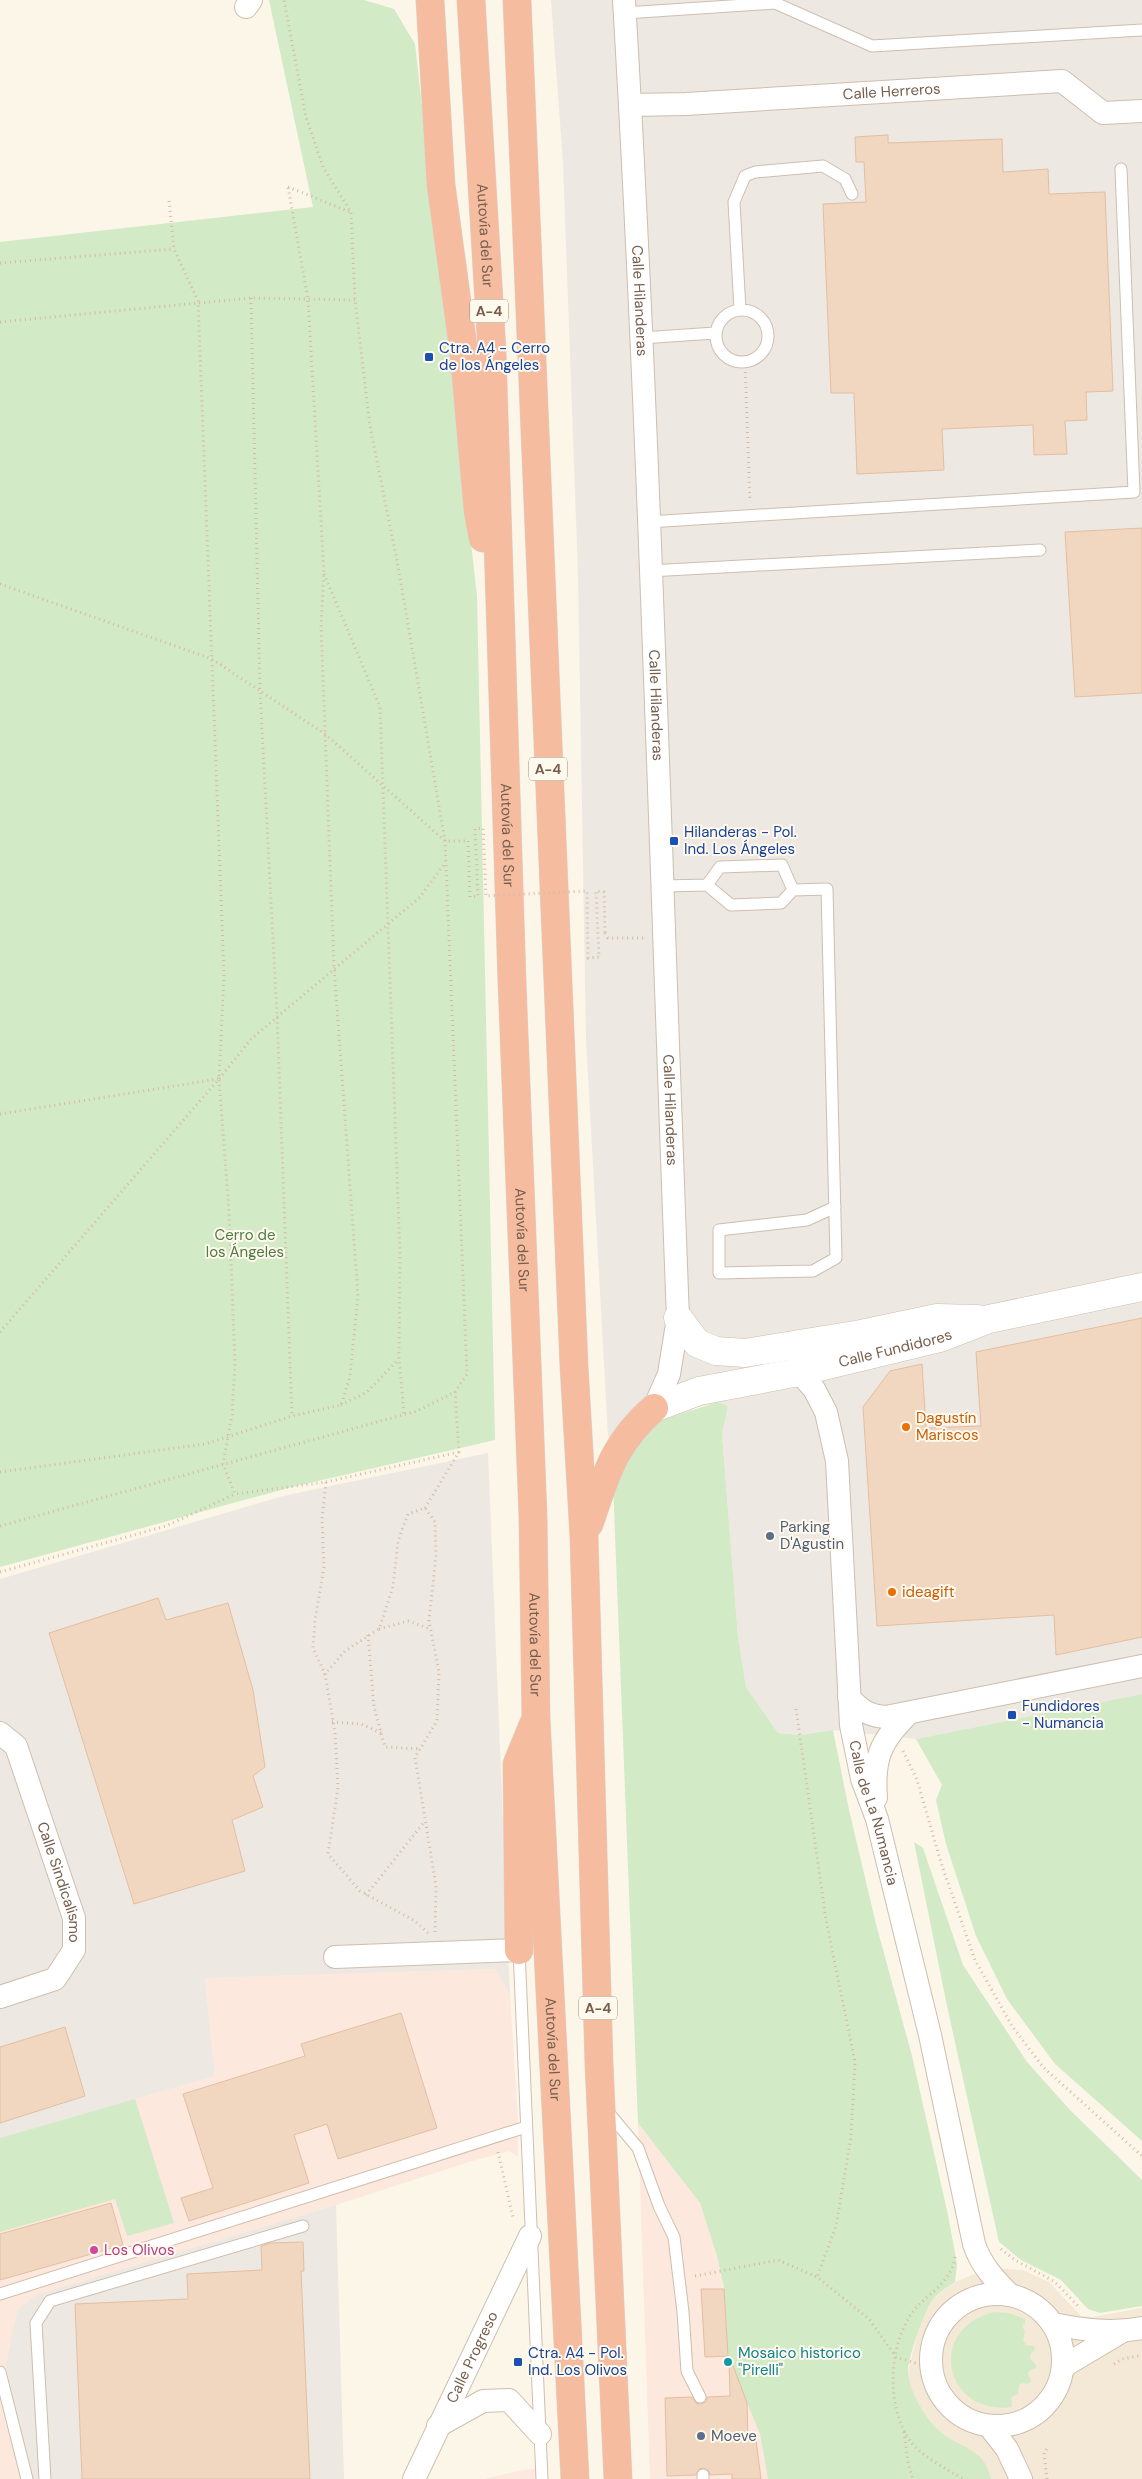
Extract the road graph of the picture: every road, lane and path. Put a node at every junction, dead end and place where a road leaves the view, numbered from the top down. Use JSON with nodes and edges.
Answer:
{"nodes":[{"id":1,"x":284,"y":0,"type":"edge"},
{"id":2,"x":430,"y":0,"type":"edge"},
{"id":3,"x":471,"y":0,"type":"edge"},
{"id":4,"x":517,"y":0,"type":"edge"},
{"id":5,"x":775,"y":2,"type":"edge"},
{"id":6,"x":698,"y":4,"type":"edge"},
{"id":7,"x":624,"y":6,"type":"edge"},
{"id":8,"x":1142,"y":30,"type":"edge"},
{"id":9,"x":630,"y":105,"type":"junction"},
{"id":10,"x":1142,"y":112,"type":"edge"},
{"id":11,"x":1121,"y":169,"type":"dead end"},
{"id":12,"x":852,"y":194,"type":"dead end"},
{"id":13,"x":169,"y":201,"type":"dead end"},
{"id":14,"x":350,"y":212,"type":"junction"},
{"id":15,"x":174,"y":249,"type":"junction"},
{"id":16,"x":0,"y":263,"type":"edge"},
{"id":17,"x":251,"y":298,"type":"junction"},
{"id":18,"x":308,"y":300,"type":"junction"},
{"id":19,"x":355,"y":300,"type":"junction"},
{"id":20,"x":198,"y":301,"type":"junction"},
{"id":21,"x":740,"y":310,"type":"junction"},
{"id":22,"x":0,"y":322,"type":"edge"},
{"id":23,"x":715,"y":333,"type":"junction"},
{"id":24,"x":641,"y":338,"type":"junction"},
{"id":25,"x":745,"y":362,"type":"junction"},
{"id":26,"x":751,"y":515,"type":"junction"},
{"id":27,"x":648,"y":522,"type":"junction"},
{"id":28,"x":1040,"y":550,"type":"dead end"},
{"id":29,"x":649,"y":571,"type":"junction"},
{"id":30,"x":324,"y":573,"type":"junction"},
{"id":31,"x":0,"y":584,"type":"edge"},
{"id":32,"x":499,"y":622,"type":"junction"},
{"id":33,"x":212,"y":659,"type":"junction"},
{"id":34,"x":260,"y":691,"type":"junction"},
{"id":35,"x":325,"y":734,"type":"junction"},
{"id":36,"x":383,"y":784,"type":"junction"},
{"id":37,"x":445,"y":841,"type":"junction"},
{"id":38,"x":446,"y":862,"type":"junction"},
{"id":39,"x":707,"y":885,"type":"junction"},
{"id":40,"x":663,"y":886,"type":"junction"},
{"id":41,"x":793,"y":890,"type":"junction"},
{"id":42,"x":390,"y":922,"type":"junction"},
{"id":43,"x":663,"y":937,"type":"junction"},
{"id":44,"x":334,"y":967,"type":"junction"},
{"id":45,"x":277,"y":1015,"type":"junction"},
{"id":46,"x":219,"y":1079,"type":"junction"},
{"id":47,"x":0,"y":1114,"type":"edge"},
{"id":48,"x":834,"y":1207,"type":"junction"},
{"id":49,"x":1142,"y":1287,"type":"edge"},
{"id":50,"x":678,"y":1318,"type":"junction"},
{"id":51,"x":989,"y":1319,"type":"junction"},
{"id":52,"x":0,"y":1332,"type":"edge"},
{"id":53,"x":803,"y":1342,"type":"junction"},
{"id":54,"x":399,"y":1358,"type":"junction"},
{"id":55,"x":799,"y":1372,"type":"junction"},
{"id":56,"x":455,"y":1392,"type":"junction"},
{"id":57,"x":341,"y":1406,"type":"junction"},
{"id":58,"x":654,"y":1408,"type":"junction"},
{"id":59,"x":404,"y":1414,"type":"junction"},
{"id":60,"x":292,"y":1416,"type":"junction"},
{"id":61,"x":229,"y":1437,"type":"junction"},
{"id":62,"x":459,"y":1452,"type":"junction"},
{"id":63,"x":224,"y":1464,"type":"junction"},
{"id":64,"x":0,"y":1472,"type":"edge"},
{"id":65,"x":326,"y":1482,"type":"junction"},
{"id":66,"x":235,"y":1494,"type":"junction"},
{"id":67,"x":425,"y":1508,"type":"junction"},
{"id":68,"x":0,"y":1526,"type":"edge"},
{"id":69,"x":584,"y":1537,"type":"junction"},
{"id":70,"x":0,"y":1572,"type":"edge"},
{"id":71,"x":379,"y":1629,"type":"junction"},
{"id":72,"x":431,"y":1629,"type":"junction"},
{"id":73,"x":368,"y":1635,"type":"junction"},
{"id":74,"x":1142,"y":1666,"type":"edge"},
{"id":75,"x":325,"y":1674,"type":"junction"},
{"id":76,"x":850,"y":1697,"type":"junction"},
{"id":77,"x":796,"y":1709,"type":"dead end"},
{"id":78,"x":909,"y":1713,"type":"junction"},
{"id":79,"x":536,"y":1719,"type":"junction"},
{"id":80,"x":332,"y":1722,"type":"junction"},
{"id":81,"x":0,"y":1733,"type":"edge"},
{"id":82,"x":381,"y":1733,"type":"junction"},
{"id":83,"x":889,"y":1735,"type":"junction"},
{"id":84,"x":420,"y":1749,"type":"junction"},
{"id":85,"x":877,"y":1819,"type":"junction"},
{"id":86,"x":425,"y":1820,"type":"junction"},
{"id":87,"x":366,"y":1895,"type":"junction"},
{"id":88,"x":519,"y":1950,"type":"junction"},
{"id":89,"x":335,"y":1957,"type":"dead end"},
{"id":90,"x":0,"y":1997,"type":"edge"},
{"id":91,"x":601,"y":2104,"type":"junction"},
{"id":92,"x":526,"y":2127,"type":"junction"},
{"id":93,"x":494,"y":2137,"type":"junction"},
{"id":94,"x":1142,"y":2156,"type":"edge"},
{"id":95,"x":303,"y":2226,"type":"dead end"},
{"id":96,"x":522,"y":2231,"type":"junction"},
{"id":97,"x":976,"y":2250,"type":"junction"},
{"id":98,"x":817,"y":2277,"type":"junction"},
{"id":99,"x":679,"y":2279,"type":"junction"},
{"id":100,"x":0,"y":2294,"type":"edge"},
{"id":101,"x":1009,"y":2294,"type":"junction"},
{"id":102,"x":964,"y":2302,"type":"junction"},
{"id":103,"x":1081,"y":2309,"type":"dead end"},
{"id":104,"x":1054,"y":2324,"type":"junction"},
{"id":105,"x":1132,"y":2330,"type":"edge"},
{"id":106,"x":1142,"y":2355,"type":"edge"},
{"id":107,"x":896,"y":2357,"type":"junction"},
{"id":108,"x":1064,"y":2366,"type":"junction"},
{"id":109,"x":1110,"y":2366,"type":"dead end"},
{"id":110,"x":931,"y":2368,"type":"junction"},
{"id":111,"x":0,"y":2372,"type":"edge"},
{"id":112,"x":700,"y":2397,"type":"dead end"},
{"id":113,"x":1027,"y":2420,"type":"junction"},
{"id":114,"x":438,"y":2426,"type":"junction"},
{"id":115,"x":989,"y":2426,"type":"junction"},
{"id":116,"x":904,"y":2429,"type":"junction"},
{"id":117,"x":540,"y":2434,"type":"junction"},
{"id":118,"x":1048,"y":2447,"type":"dead end"},
{"id":119,"x":1020,"y":2476,"type":"edge"},
{"id":120,"x":27,"y":2479,"type":"edge"},
{"id":121,"x":45,"y":2479,"type":"edge"},
{"id":122,"x":414,"y":2479,"type":"edge"},
{"id":123,"x":542,"y":2479,"type":"edge"},
{"id":124,"x":575,"y":2479,"type":"edge"},
{"id":125,"x":618,"y":2479,"type":"edge"},
{"id":126,"x":913,"y":2479,"type":"edge"},
{"id":127,"x":964,"y":2479,"type":"edge"},
{"id":128,"x":1047,"y":2479,"type":"edge"}],
"edges":[{"from":1,"to":14,"type":"path"},
{"from":2,"to":32,"type":"highway"},
{"from":3,"to":32,"type":"highway","name":"Autovía del Sur","number":"A-4"},
{"from":4,"to":69,"type":"highway","number":"A-4"},
{"from":5,"to":6,"type":"lane"},
{"from":5,"to":8,"type":"lane"},
{"from":6,"to":7,"type":"lane"},
{"from":7,"to":9,"type":"street","name":"Calle Hilanderas"},
{"from":9,"to":10,"type":"street","name":"Calle Herreros"},
{"from":9,"to":24,"type":"street","name":"Calle Hilanderas"},
{"from":11,"to":26,"type":"lane"},
{"from":12,"to":21,"type":"lane"},
{"from":13,"to":15,"type":"path"},
{"from":14,"to":18,"type":"path"},
{"from":14,"to":19,"type":"path"},
{"from":15,"to":16,"type":"path"},
{"from":15,"to":20,"type":"path"},
{"from":17,"to":18,"type":"path"},
{"from":17,"to":20,"type":"path"},
{"from":17,"to":34,"type":"path"},
{"from":18,"to":19,"type":"path"},
{"from":18,"to":30,"type":"path"},
{"from":19,"to":37,"type":"path"},
{"from":20,"to":22,"type":"path"},
{"from":20,"to":33,"type":"path"},
{"from":21,"to":23,"type":"lane"},
{"from":21,"to":25,"type":"lane"},
{"from":23,"to":24,"type":"lane"},
{"from":23,"to":25,"type":"lane"},
{"from":24,"to":27,"type":"street","name":"Calle Hilanderas"},
{"from":25,"to":26,"type":"path"},
{"from":26,"to":27,"type":"lane"},
{"from":27,"to":29,"type":"street","name":"Calle Hilanderas"},
{"from":28,"to":29,"type":"lane"},
{"from":29,"to":40,"type":"street","name":"Calle Hilanderas"},
{"from":30,"to":35,"type":"path"},
{"from":30,"to":36,"type":"path"},
{"from":31,"to":33,"type":"path"},
{"from":32,"to":79,"type":"highway","name":"Autovía del Sur","number":"A-4"},
{"from":33,"to":34,"type":"path"},
{"from":33,"to":46,"type":"path"},
{"from":34,"to":35,"type":"path"},
{"from":34,"to":45,"type":"path"},
{"from":35,"to":36,"type":"path"},
{"from":35,"to":44,"type":"path"},
{"from":36,"to":37,"type":"path"},
{"from":36,"to":42,"type":"path"},
{"from":37,"to":38,"type":"path"},
{"from":37,"to":43,"type":"path","bridge":true},
{"from":38,"to":42,"type":"path"},
{"from":38,"to":56,"type":"path"},
{"from":39,"to":40,"type":"lane"},
{"from":39,"to":41,"type":"lane"},
{"from":39,"to":41,"type":"lane"},
{"from":40,"to":43,"type":"street","name":"Calle Hilanderas"},
{"from":41,"to":48,"type":"lane"},
{"from":42,"to":44,"type":"path"},
{"from":42,"to":54,"type":"path"},
{"from":43,"to":50,"type":"street","name":"Calle Hilanderas"},
{"from":44,"to":45,"type":"path"},
{"from":44,"to":57,"type":"path"},
{"from":45,"to":46,"type":"path"},
{"from":45,"to":60,"type":"path"},
{"from":46,"to":47,"type":"path"},
{"from":46,"to":52,"type":"path"},
{"from":46,"to":61,"type":"path"},
{"from":48,"to":48,"type":"lane"},
{"from":49,"to":51,"type":"street","name":"Calle Fundidores"},
{"from":50,"to":53,"type":"street","name":"Calle Fundidores"},
{"from":50,"to":58,"type":"street","name":"Calle Hilanderas"},
{"from":51,"to":53,"type":"street","name":"Calle Fundidores"},
{"from":51,"to":55,"type":"street","name":"Calle Fundidores"},
{"from":53,"to":55,"type":"street"},
{"from":54,"to":57,"type":"path"},
{"from":54,"to":59,"type":"path"},
{"from":55,"to":58,"type":"street","name":"Calle Fundidores"},
{"from":55,"to":76,"type":"street","name":"Calle de La Numancia"},
{"from":56,"to":59,"type":"path"},
{"from":56,"to":62,"type":"path"},
{"from":57,"to":60,"type":"path"},
{"from":58,"to":69,"type":"highway"},
{"from":59,"to":63,"type":"path"},
{"from":60,"to":61,"type":"path"},
{"from":61,"to":63,"type":"path"},
{"from":61,"to":64,"type":"path"},
{"from":62,"to":65,"type":"path"},
{"from":62,"to":67,"type":"path"},
{"from":63,"to":66,"type":"path"},
{"from":63,"to":68,"type":"path"},
{"from":65,"to":66,"type":"path"},
{"from":65,"to":75,"type":"path"},
{"from":66,"to":70,"type":"path"},
{"from":67,"to":71,"type":"path"},
{"from":67,"to":72,"type":"path"},
{"from":69,"to":91,"type":"highway","number":"A-4"},
{"from":71,"to":72,"type":"path"},
{"from":71,"to":73,"type":"path"},
{"from":72,"to":84,"type":"path"},
{"from":73,"to":75,"type":"path"},
{"from":73,"to":82,"type":"path"},
{"from":74,"to":78,"type":"street"},
{"from":75,"to":80,"type":"path"},
{"from":76,"to":78,"type":"street"},
{"from":76,"to":85,"type":"street","name":"Calle de La Numancia"},
{"from":77,"to":98,"type":"path"},
{"from":78,"to":83,"type":"street"},
{"from":79,"to":88,"type":"highway"},
{"from":79,"to":124,"type":"highway","name":"Autovía del Sur","number":"A-4"},
{"from":80,"to":82,"type":"path"},
{"from":80,"to":87,"type":"path"},
{"from":81,"to":90,"type":"street","name":"Calle Sindicalismo"},
{"from":82,"to":84,"type":"path"},
{"from":83,"to":85,"type":"street"},
{"from":83,"to":94,"type":"path"},
{"from":84,"to":86,"type":"path"},
{"from":85,"to":97,"type":"street","name":"Calle de La Numancia"},
{"from":86,"to":87,"type":"path"},
{"from":86,"to":87,"type":"path"},
{"from":88,"to":89,"type":"street"},
{"from":88,"to":92,"type":"lane"},
{"from":91,"to":99,"type":"lane"},
{"from":91,"to":125,"type":"highway","number":"A-4"},
{"from":92,"to":93,"type":"lane"},
{"from":92,"to":96,"type":"lane"},
{"from":93,"to":96,"type":"path"},
{"from":93,"to":100,"type":"lane"},
{"from":95,"to":121,"type":"lane"},
{"from":96,"to":114,"type":"street","name":"Calle Progreso"},
{"from":96,"to":117,"type":"lane"},
{"from":97,"to":101,"type":"street","name":"Calle de La Numancia"},
{"from":97,"to":102,"type":"street","name":"Calle de La Numancia"},
{"from":97,"to":103,"type":"path"},
{"from":97,"to":107,"type":"path"},
{"from":98,"to":99,"type":"path"},
{"from":98,"to":107,"type":"path"},
{"from":99,"to":112,"type":"lane"},
{"from":101,"to":102,"type":"street"},
{"from":101,"to":104,"type":"street"},
{"from":102,"to":110,"type":"street"},
{"from":104,"to":105,"type":"street"},
{"from":104,"to":108,"type":"street"},
{"from":105,"to":108,"type":"street"},
{"from":106,"to":109,"type":"path"},
{"from":107,"to":110,"type":"path"},
{"from":107,"to":116,"type":"path"},
{"from":108,"to":113,"type":"street"},
{"from":110,"to":115,"type":"street"},
{"from":111,"to":120,"type":"lane"},
{"from":113,"to":115,"type":"street"},
{"from":113,"to":119,"type":"street"},
{"from":114,"to":117,"type":"street"},
{"from":114,"to":122,"type":"street","name":"Calle Progreso"},
{"from":115,"to":119,"type":"street"},
{"from":116,"to":126,"type":"path"},
{"from":116,"to":127,"type":"path"},
{"from":117,"to":123,"type":"lane"},
{"from":118,"to":128,"type":"path"}]}
